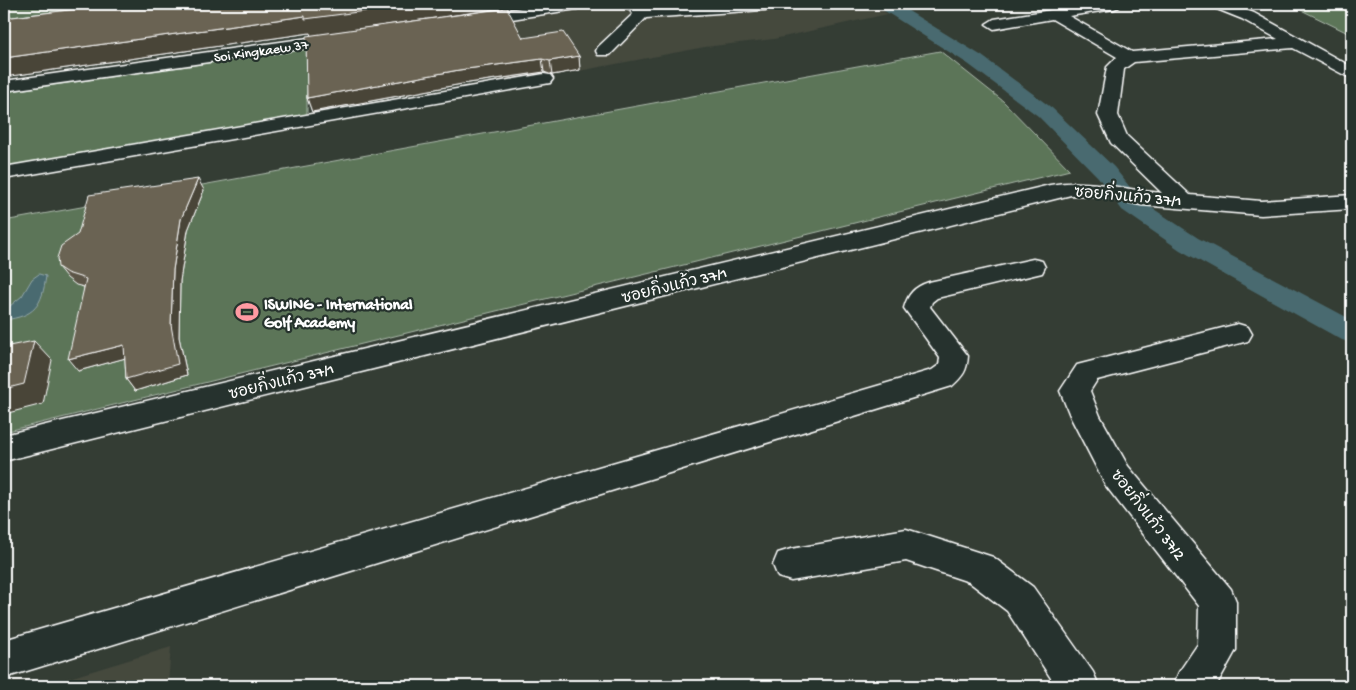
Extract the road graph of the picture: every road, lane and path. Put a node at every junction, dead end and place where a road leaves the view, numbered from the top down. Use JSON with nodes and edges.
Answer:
{"nodes":[{"id":1,"x":577,"y":4,"type":"edge"},
{"id":2,"x":778,"y":4,"type":"edge"},
{"id":3,"x":1114,"y":4,"type":"edge"},
{"id":4,"x":1217,"y":4,"type":"edge"},
{"id":5,"x":637,"y":9,"type":"edge"},
{"id":6,"x":1054,"y":14,"type":"junction"},
{"id":7,"x":456,"y":22,"type":"edge"},
{"id":8,"x":994,"y":24,"type":"dead end"},
{"id":9,"x":358,"y":36,"type":"edge"},
{"id":10,"x":1294,"y":43,"type":"junction"},
{"id":11,"x":604,"y":51,"type":"dead end"},
{"id":12,"x":1129,"y":57,"type":"junction"},
{"id":13,"x":1352,"y":74,"type":"edge"},
{"id":14,"x":544,"y":80,"type":"dead end"},
{"id":15,"x":4,"y":86,"type":"edge"},
{"id":16,"x":4,"y":173,"type":"edge"},
{"id":17,"x":1182,"y":200,"type":"junction"},
{"id":18,"x":1352,"y":202,"type":"edge"},
{"id":19,"x":1033,"y":267,"type":"dead end"},
{"id":20,"x":1238,"y":334,"type":"dead end"},
{"id":21,"x":4,"y":448,"type":"edge"},
{"id":22,"x":791,"y":565,"type":"dead end"},
{"id":23,"x":4,"y":659,"type":"edge"},
{"id":24,"x":1079,"y":686,"type":"edge"},
{"id":25,"x":1193,"y":686,"type":"edge"}],
"edges":[{"from":1,"to":7,"type":"street"},
{"from":2,"to":5,"type":"street"},
{"from":3,"to":6,"type":"street"},
{"from":4,"to":10,"type":"street"},
{"from":5,"to":11,"type":"street"},
{"from":6,"to":8,"type":"street"},
{"from":6,"to":12,"type":"street"},
{"from":9,"to":15,"type":"street","name":"Soi Kingkaew 37"},
{"from":10,"to":12,"type":"street"},
{"from":10,"to":13,"type":"street"},
{"from":12,"to":17,"type":"street"},
{"from":14,"to":16,"type":"street"},
{"from":17,"to":18,"type":"street","name":"ซอยกิ่งแก้ว 37/1"},
{"from":17,"to":21,"type":"street","name":"ซอยกิ่งแก้ว 37/1"},
{"from":19,"to":23,"type":"street"},
{"from":20,"to":25,"type":"street","name":"ซอยกิ่งแก้ว 37/2"},
{"from":22,"to":24,"type":"street"}]}
